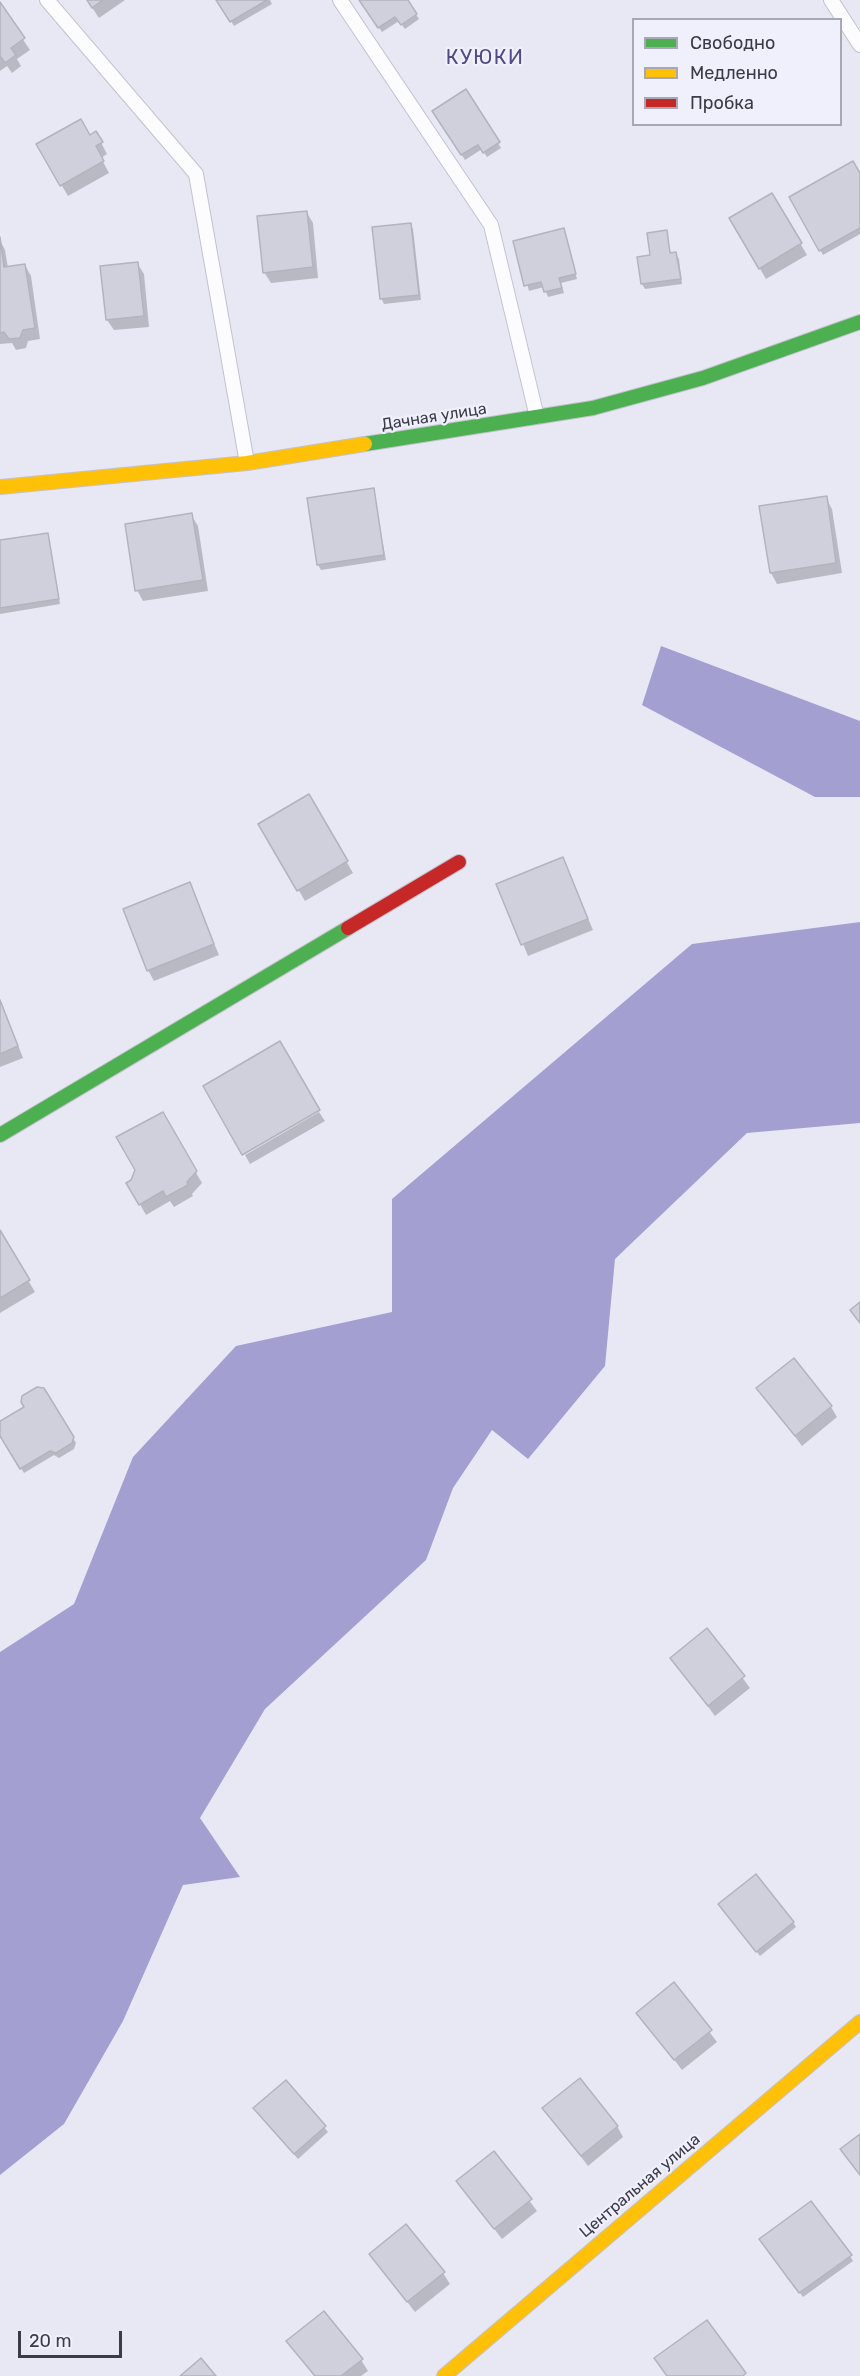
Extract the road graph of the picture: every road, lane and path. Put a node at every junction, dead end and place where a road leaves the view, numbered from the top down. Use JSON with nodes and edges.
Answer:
{"nodes":[{"id":1,"x":47,"y":0,"type":"edge"},
{"id":2,"x":340,"y":0,"type":"edge"},
{"id":3,"x":831,"y":0,"type":"edge"},
{"id":4,"x":860,"y":45,"type":"edge"},
{"id":5,"x":860,"y":322,"type":"edge"},
{"id":6,"x":537,"y":417,"type":"junction"},
{"id":7,"x":247,"y":463,"type":"junction"},
{"id":8,"x":0,"y":487,"type":"edge"},
{"id":9,"x":459,"y":862,"type":"dead end"},
{"id":10,"x":0,"y":1135,"type":"edge"},
{"id":11,"x":860,"y":2022,"type":"edge"},
{"id":12,"x":444,"y":2376,"type":"edge"}],
"edges":[{"from":1,"to":7,"type":"lane"},
{"from":2,"to":6,"type":"lane"},
{"from":3,"to":4,"type":"lane"},
{"from":5,"to":6,"type":"street","name":"Дачная улица"},
{"from":6,"to":7,"type":"street","name":"Дачная улица"},
{"from":7,"to":8,"type":"street","name":"Дачная улица"},
{"from":9,"to":10,"type":"street"},
{"from":11,"to":12,"type":"street","name":"Центральная улица"}]}
